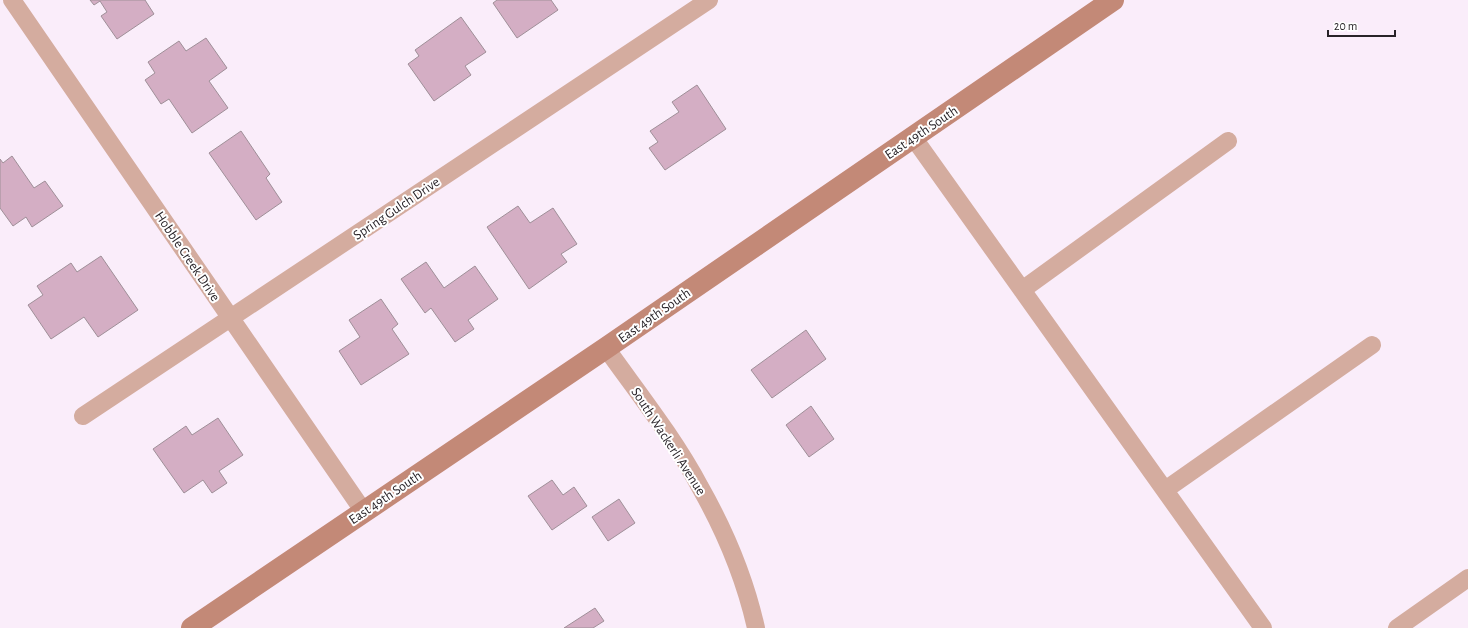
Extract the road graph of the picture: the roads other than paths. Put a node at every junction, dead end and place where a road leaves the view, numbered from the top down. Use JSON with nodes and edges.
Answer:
{"nodes":[{"id":1,"x":12,"y":0,"type":"edge"},
{"id":2,"x":709,"y":0,"type":"edge"},
{"id":3,"x":1113,"y":0,"type":"edge"},
{"id":4,"x":913,"y":137,"type":"junction"},
{"id":5,"x":1228,"y":141,"type":"dead end"},
{"id":6,"x":1022,"y":290,"type":"junction"},
{"id":7,"x":230,"y":318,"type":"junction"},
{"id":8,"x":1372,"y":345,"type":"dead end"},
{"id":9,"x":606,"y":348,"type":"junction"},
{"id":10,"x":83,"y":416,"type":"dead end"},
{"id":11,"x":1164,"y":490,"type":"junction"},
{"id":12,"x":364,"y":512,"type":"junction"},
{"id":13,"x":1468,"y":578,"type":"edge"},
{"id":14,"x":192,"y":628,"type":"edge"},
{"id":15,"x":756,"y":628,"type":"edge"},
{"id":16,"x":1263,"y":628,"type":"edge"},
{"id":17,"x":1397,"y":628,"type":"edge"}],
"edges":[{"from":1,"to":7,"type":"street","name":"Hobble Creek Drive"},
{"from":2,"to":7,"type":"street","name":"Spring Gulch Drive"},
{"from":3,"to":4,"type":"street","name":"East 49th South"},
{"from":4,"to":6,"type":"street"},
{"from":4,"to":9,"type":"street","name":"East 49th South"},
{"from":5,"to":6,"type":"street"},
{"from":6,"to":11,"type":"street"},
{"from":7,"to":10,"type":"street","name":"Spring Gulch Drive"},
{"from":7,"to":12,"type":"street","name":"Hobble Creek Drive"},
{"from":8,"to":11,"type":"street"},
{"from":9,"to":12,"type":"street","name":"East 49th South"},
{"from":9,"to":15,"type":"street","name":"South Wackerli Avenue"},
{"from":11,"to":16,"type":"street"},
{"from":12,"to":14,"type":"street","name":"East 49th South"},
{"from":13,"to":17,"type":"street"}]}
